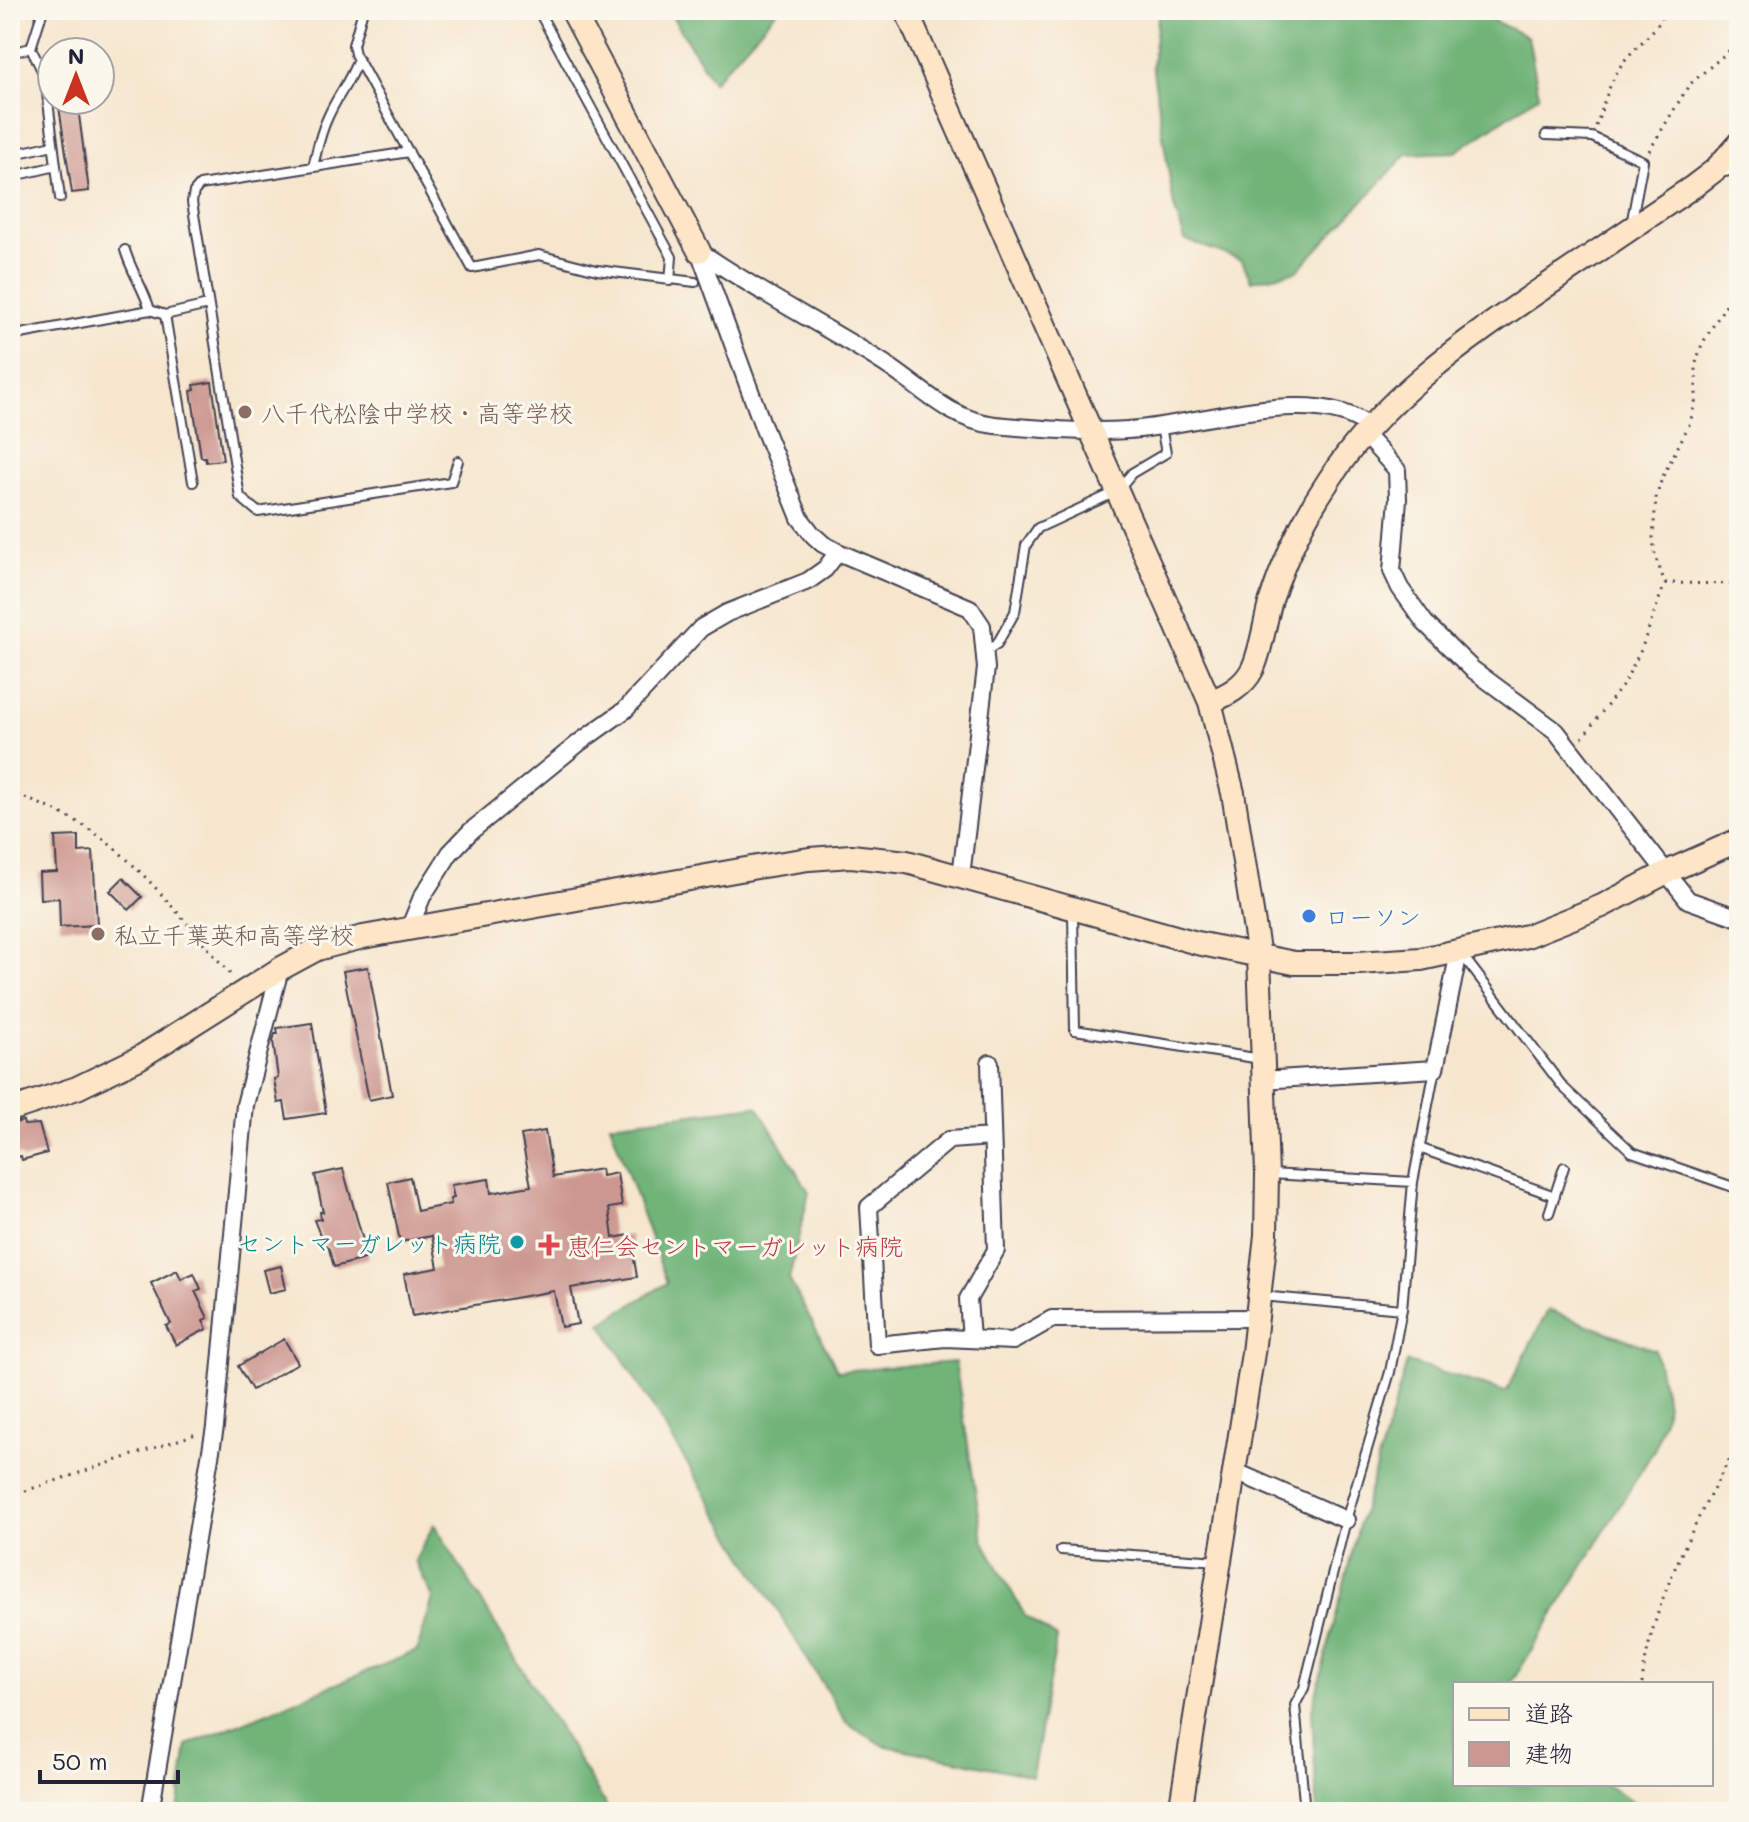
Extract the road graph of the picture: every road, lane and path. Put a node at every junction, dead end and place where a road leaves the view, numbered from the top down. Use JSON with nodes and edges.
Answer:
{"nodes":[{"id":1,"x":43,"y":10,"type":"edge"},
{"id":2,"x":363,"y":10,"type":"edge"},
{"id":3,"x":538,"y":10,"type":"edge"},
{"id":4,"x":572,"y":10,"type":"edge"},
{"id":5,"x":906,"y":10,"type":"edge"},
{"id":6,"x":1666,"y":10,"type":"edge"},
{"id":7,"x":1739,"y":42,"type":"edge"},
{"id":8,"x":31,"y":48,"type":"junction"},
{"id":9,"x":10,"y":53,"type":"edge"},
{"id":10,"x":358,"y":59,"type":"junction"},
{"id":11,"x":1546,"y":135,"type":"dead end"},
{"id":12,"x":1592,"y":137,"type":"junction"},
{"id":13,"x":1739,"y":143,"type":"edge"},
{"id":14,"x":53,"y":145,"type":"junction"},
{"id":15,"x":409,"y":152,"type":"junction"},
{"id":16,"x":10,"y":155,"type":"edge"},
{"id":17,"x":1643,"y":161,"type":"junction"},
{"id":18,"x":1739,"y":165,"type":"edge"},
{"id":19,"x":56,"y":166,"type":"junction"},
{"id":20,"x":313,"y":167,"type":"junction"},
{"id":21,"x":1715,"y":170,"type":"junction"},
{"id":22,"x":10,"y":177,"type":"edge"},
{"id":23,"x":60,"y":198,"type":"dead end"},
{"id":24,"x":1630,"y":229,"type":"junction"},
{"id":25,"x":125,"y":250,"type":"dead end"},
{"id":26,"x":699,"y":251,"type":"junction"},
{"id":27,"x":670,"y":281,"type":"junction"},
{"id":28,"x":695,"y":282,"type":"dead end"},
{"id":29,"x":1739,"y":283,"type":"edge"},
{"id":30,"x":208,"y":305,"type":"junction"},
{"id":31,"x":150,"y":310,"type":"junction"},
{"id":32,"x":165,"y":315,"type":"junction"},
{"id":33,"x":10,"y":336,"type":"edge"},
{"id":34,"x":1161,"y":427,"type":"junction"},
{"id":35,"x":1367,"y":431,"type":"junction"},
{"id":36,"x":1090,"y":432,"type":"junction"},
{"id":37,"x":458,"y":461,"type":"dead end"},
{"id":38,"x":193,"y":482,"type":"dead end"},
{"id":39,"x":1116,"y":492,"type":"junction"},
{"id":40,"x":838,"y":552,"type":"junction"},
{"id":41,"x":1665,"y":583,"type":"junction"},
{"id":42,"x":1739,"y":584,"type":"edge"},
{"id":43,"x":986,"y":651,"type":"junction"},
{"id":44,"x":1210,"y":702,"type":"junction"},
{"id":45,"x":1572,"y":751,"type":"junction"},
{"id":46,"x":10,"y":792,"type":"edge"},
{"id":47,"x":1739,"y":840,"type":"edge"},
{"id":48,"x":1667,"y":872,"type":"junction"},
{"id":49,"x":961,"y":876,"type":"junction"},
{"id":50,"x":1073,"y":908,"type":"junction"},
{"id":51,"x":1739,"y":918,"type":"edge"},
{"id":52,"x":409,"y":929,"type":"junction"},
{"id":53,"x":1459,"y":952,"type":"junction"},
{"id":54,"x":1259,"y":956,"type":"junction"},
{"id":55,"x":280,"y":969,"type":"junction"},
{"id":56,"x":245,"y":991,"type":"junction"},
{"id":57,"x":990,"y":1063,"type":"dead end"},
{"id":58,"x":1435,"y":1069,"type":"junction"},
{"id":59,"x":1262,"y":1070,"type":"junction"},
{"id":60,"x":10,"y":1110,"type":"edge"},
{"id":61,"x":992,"y":1137,"type":"junction"},
{"id":62,"x":1422,"y":1149,"type":"junction"},
{"id":63,"x":1564,"y":1167,"type":"dead end"},
{"id":64,"x":1267,"y":1174,"type":"junction"},
{"id":65,"x":1413,"y":1182,"type":"junction"},
{"id":66,"x":1739,"y":1189,"type":"edge"},
{"id":67,"x":1555,"y":1196,"type":"junction"},
{"id":68,"x":1549,"y":1213,"type":"dead end"},
{"id":69,"x":1258,"y":1307,"type":"junction"},
{"id":70,"x":1402,"y":1309,"type":"junction"},
{"id":71,"x":971,"y":1339,"type":"junction"},
{"id":72,"x":215,"y":1427,"type":"junction"},
{"id":73,"x":1739,"y":1442,"type":"edge"},
{"id":74,"x":1234,"y":1471,"type":"junction"},
{"id":75,"x":10,"y":1496,"type":"edge"},
{"id":76,"x":1346,"y":1520,"type":"junction"},
{"id":77,"x":1061,"y":1550,"type":"dead end"},
{"id":78,"x":1220,"y":1561,"type":"junction"},
{"id":79,"x":1642,"y":1682,"type":"edge"},
{"id":80,"x":150,"y":1812,"type":"edge"},
{"id":81,"x":1180,"y":1812,"type":"edge"},
{"id":82,"x":1305,"y":1812,"type":"edge"}],
"edges":[{"from":1,"to":8,"type":"lane"},
{"from":2,"to":10,"type":"lane"},
{"from":3,"to":27,"type":"lane"},
{"from":4,"to":26,"type":"street"},
{"from":5,"to":36,"type":"street"},
{"from":6,"to":12,"type":"path"},
{"from":7,"to":17,"type":"path"},
{"from":8,"to":9,"type":"lane"},
{"from":8,"to":14,"type":"lane"},
{"from":10,"to":15,"type":"lane"},
{"from":10,"to":20,"type":"lane"},
{"from":11,"to":12,"type":"lane"},
{"from":12,"to":17,"type":"lane"},
{"from":13,"to":21,"type":"street"},
{"from":14,"to":16,"type":"lane"},
{"from":14,"to":19,"type":"lane"},
{"from":15,"to":20,"type":"lane"},
{"from":15,"to":27,"type":"lane"},
{"from":17,"to":24,"type":"lane"},
{"from":18,"to":21,"type":"street"},
{"from":19,"to":22,"type":"lane"},
{"from":19,"to":23,"type":"lane"},
{"from":20,"to":30,"type":"lane"},
{"from":21,"to":24,"type":"street"},
{"from":24,"to":35,"type":"street"},
{"from":25,"to":31,"type":"lane"},
{"from":26,"to":36,"type":"street"},
{"from":26,"to":40,"type":"street"},
{"from":27,"to":28,"type":"lane"},
{"from":29,"to":41,"type":"path"},
{"from":30,"to":32,"type":"lane"},
{"from":30,"to":37,"type":"lane"},
{"from":31,"to":32,"type":"lane"},
{"from":31,"to":33,"type":"lane"},
{"from":32,"to":38,"type":"lane"},
{"from":34,"to":35,"type":"street"},
{"from":34,"to":36,"type":"street"},
{"from":34,"to":39,"type":"lane"},
{"from":35,"to":44,"type":"street"},
{"from":35,"to":45,"type":"street"},
{"from":36,"to":39,"type":"street"},
{"from":39,"to":43,"type":"lane"},
{"from":39,"to":44,"type":"street"},
{"from":40,"to":43,"type":"street"},
{"from":40,"to":52,"type":"street"},
{"from":41,"to":42,"type":"path"},
{"from":41,"to":45,"type":"path"},
{"from":43,"to":49,"type":"street"},
{"from":44,"to":54,"type":"street"},
{"from":45,"to":48,"type":"street"},
{"from":46,"to":56,"type":"path"},
{"from":47,"to":48,"type":"street"},
{"from":48,"to":51,"type":"street"},
{"from":48,"to":53,"type":"street"},
{"from":49,"to":50,"type":"street"},
{"from":49,"to":52,"type":"street"},
{"from":50,"to":54,"type":"street"},
{"from":50,"to":59,"type":"lane"},
{"from":52,"to":55,"type":"street"},
{"from":53,"to":54,"type":"street"},
{"from":53,"to":58,"type":"street"},
{"from":53,"to":66,"type":"lane"},
{"from":54,"to":59,"type":"street"},
{"from":55,"to":56,"type":"street"},
{"from":55,"to":72,"type":"street"},
{"from":56,"to":60,"type":"street"},
{"from":57,"to":61,"type":"street"},
{"from":58,"to":59,"type":"street"},
{"from":58,"to":62,"type":"lane"},
{"from":59,"to":64,"type":"street"},
{"from":61,"to":71,"type":"street"},
{"from":61,"to":71,"type":"street"},
{"from":62,"to":65,"type":"lane"},
{"from":62,"to":67,"type":"lane"},
{"from":63,"to":67,"type":"lane"},
{"from":64,"to":65,"type":"lane"},
{"from":64,"to":69,"type":"street"},
{"from":65,"to":70,"type":"lane"},
{"from":67,"to":68,"type":"lane"},
{"from":69,"to":70,"type":"lane"},
{"from":69,"to":71,"type":"street"},
{"from":69,"to":74,"type":"street"},
{"from":70,"to":76,"type":"lane"},
{"from":72,"to":75,"type":"path"},
{"from":72,"to":80,"type":"street"},
{"from":73,"to":79,"type":"path"},
{"from":74,"to":76,"type":"street"},
{"from":74,"to":78,"type":"street"},
{"from":76,"to":82,"type":"lane"},
{"from":77,"to":78,"type":"lane"},
{"from":78,"to":81,"type":"street"}]}
